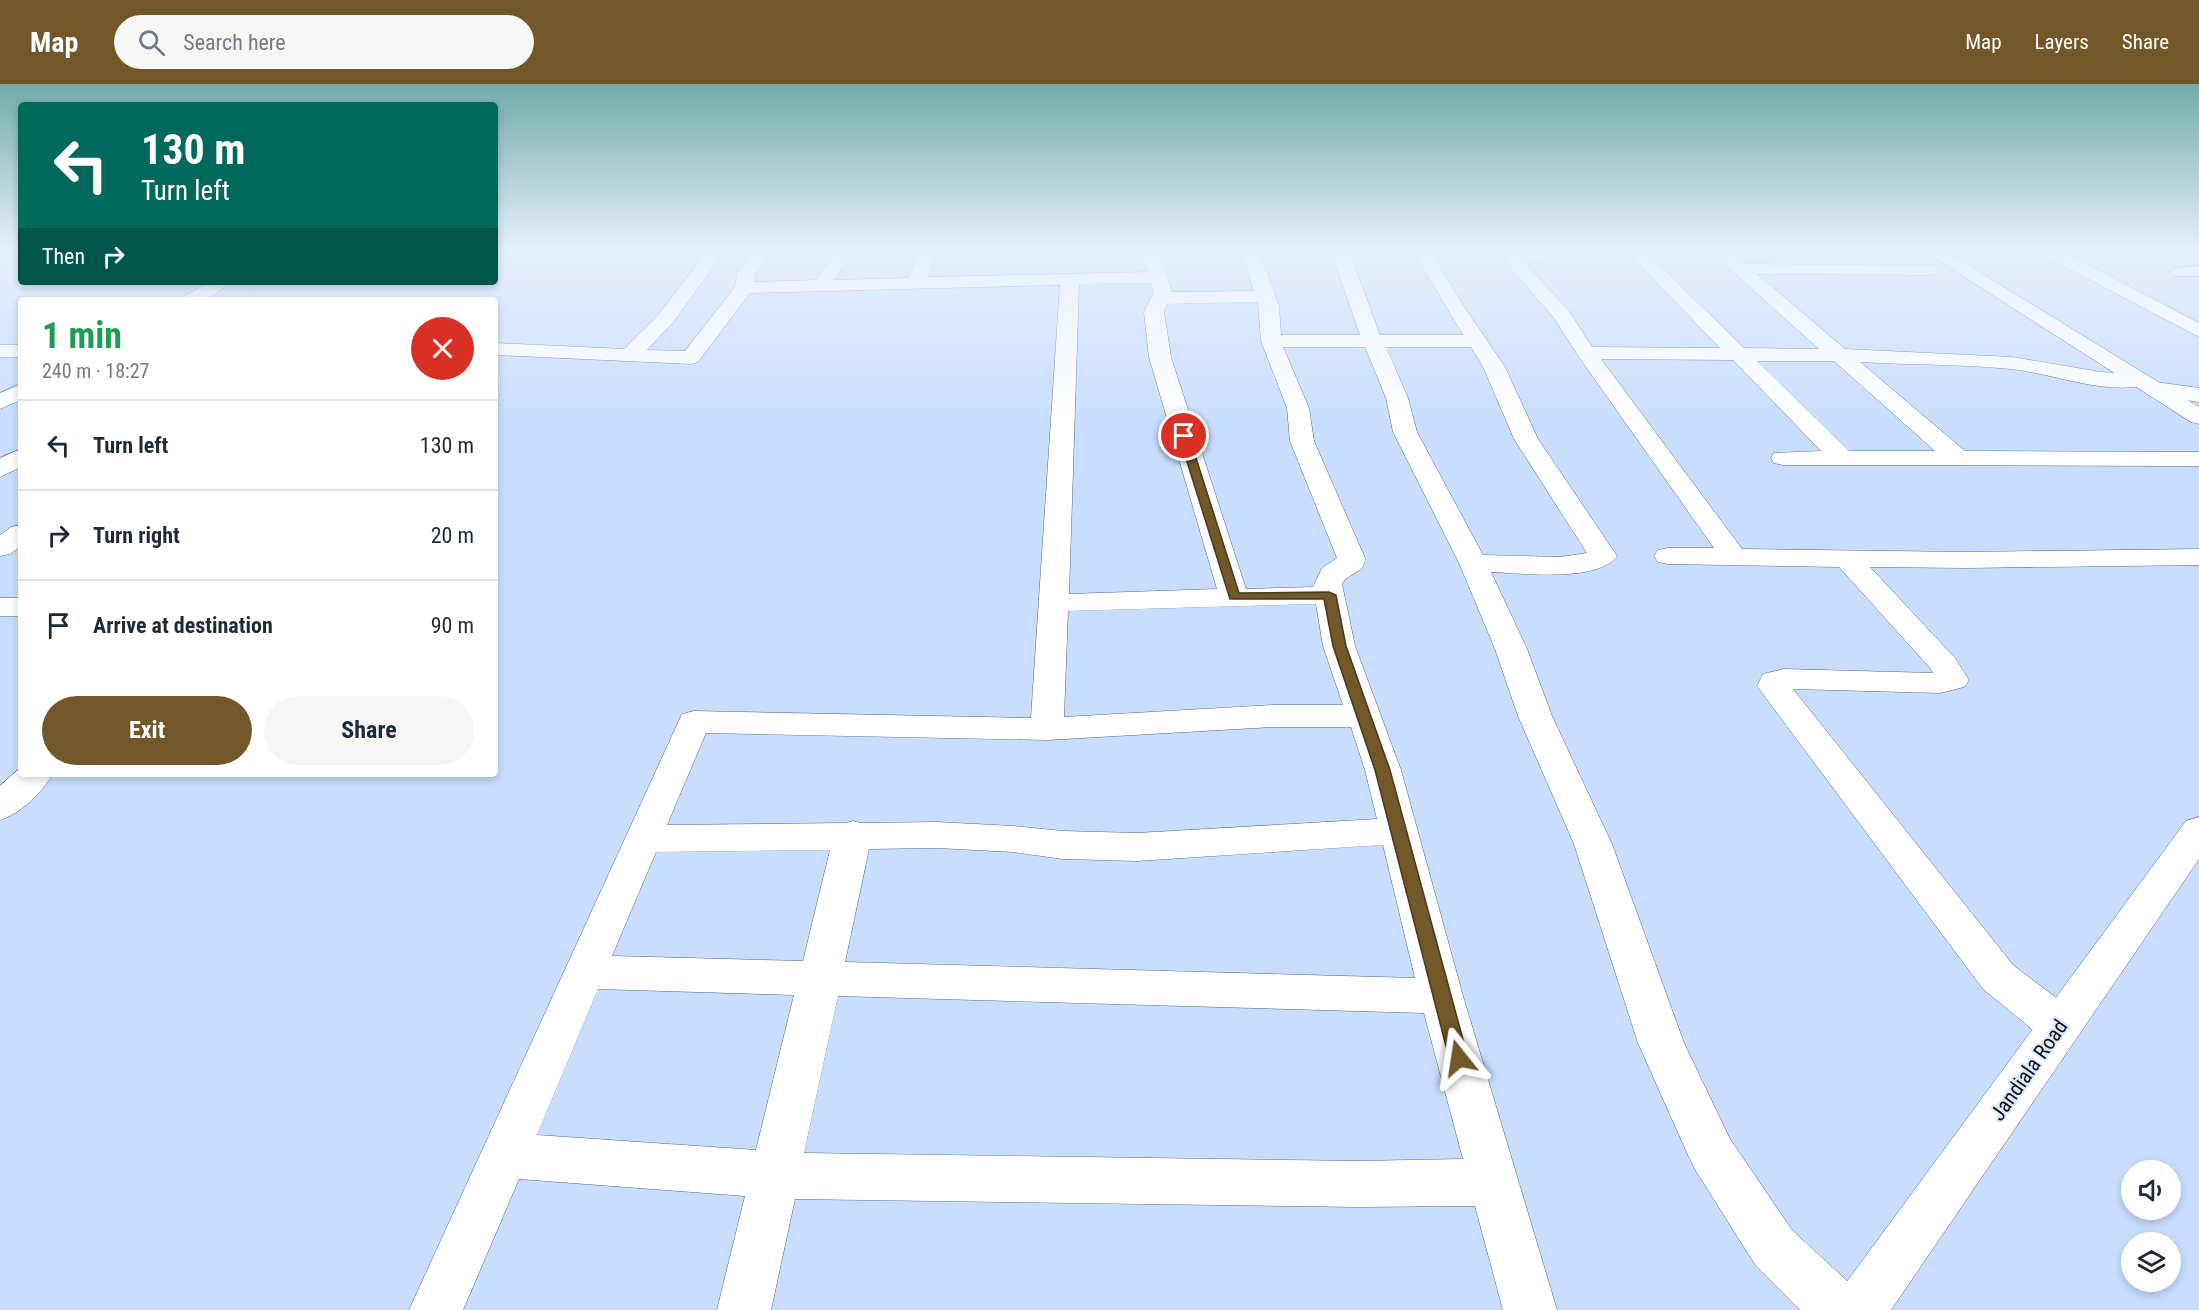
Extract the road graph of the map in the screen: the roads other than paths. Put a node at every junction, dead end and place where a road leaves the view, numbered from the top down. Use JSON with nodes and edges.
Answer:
{"nodes":[{"id":1,"x":673,"y":308,"type":"edge"},
{"id":2,"x":718,"y":308,"type":"edge"},
{"id":3,"x":1068,"y":308,"type":"edge"},
{"id":4,"x":1155,"y":308,"type":"edge"},
{"id":5,"x":1267,"y":308,"type":"edge"},
{"id":6,"x":1361,"y":308,"type":"edge"},
{"id":7,"x":1456,"y":308,"type":"edge"},
{"id":8,"x":1556,"y":308,"type":"edge"},
{"id":9,"x":1692,"y":308,"type":"edge"},
{"id":10,"x":1785,"y":308,"type":"edge"},
{"id":11,"x":2014,"y":308,"type":"edge"},
{"id":12,"x":2156,"y":308,"type":"edge"},
{"id":13,"x":2199,"y":331,"type":"edge"},
{"id":14,"x":1475,"y":340,"type":"junction"},
{"id":15,"x":1271,"y":341,"type":"junction"},
{"id":16,"x":1372,"y":341,"type":"junction"},
{"id":17,"x":498,"y":349,"type":"edge"},
{"id":18,"x":0,"y":351,"type":"edge"},
{"id":19,"x":18,"y":351,"type":"edge"},
{"id":20,"x":1586,"y":353,"type":"junction"},
{"id":21,"x":1737,"y":354,"type":"junction"},
{"id":22,"x":630,"y":355,"type":"junction"},
{"id":23,"x":1838,"y":355,"type":"junction"},
{"id":24,"x":2147,"y":385,"type":"junction"},
{"id":25,"x":18,"y":393,"type":"edge"},
{"id":26,"x":2199,"y":395,"type":"edge"},
{"id":27,"x":0,"y":402,"type":"edge"},
{"id":28,"x":2199,"y":417,"type":"edge"},
{"id":29,"x":18,"y":458,"type":"edge"},
{"id":30,"x":1783,"y":458,"type":"dead end"},
{"id":31,"x":1842,"y":458,"type":"junction"},
{"id":32,"x":1958,"y":458,"type":"junction"},
{"id":33,"x":2199,"y":459,"type":"edge"},
{"id":34,"x":0,"y":469,"type":"edge"},
{"id":35,"x":1668,"y":556,"type":"dead end"},
{"id":36,"x":2199,"y":556,"type":"edge"},
{"id":37,"x":1734,"y":557,"type":"junction"},
{"id":38,"x":1846,"y":558,"type":"junction"},
{"id":39,"x":1473,"y":563,"type":"junction"},
{"id":40,"x":1329,"y":595,"type":"junction"},
{"id":41,"x":1234,"y":597,"type":"junction"},
{"id":42,"x":1053,"y":603,"type":"junction"},
{"id":43,"x":0,"y":607,"type":"edge"},
{"id":44,"x":18,"y":607,"type":"edge"},
{"id":45,"x":1365,"y":716,"type":"junction"},
{"id":46,"x":1047,"y":729,"type":"junction"},
{"id":47,"x":33,"y":777,"type":"edge"},
{"id":48,"x":0,"y":807,"type":"edge"},
{"id":49,"x":2199,"y":830,"type":"edge"},
{"id":50,"x":1397,"y":831,"type":"junction"},
{"id":51,"x":853,"y":834,"type":"junction"},
{"id":52,"x":643,"y":839,"type":"junction"},
{"id":53,"x":584,"y":972,"type":"junction"},
{"id":54,"x":822,"y":977,"type":"junction"},
{"id":55,"x":1441,"y":996,"type":"junction"},
{"id":56,"x":2060,"y":1026,"type":"junction"},
{"id":57,"x":504,"y":1155,"type":"junction"},
{"id":58,"x":775,"y":1175,"type":"junction"},
{"id":59,"x":1494,"y":1182,"type":"junction"},
{"id":60,"x":435,"y":1310,"type":"edge"},
{"id":61,"x":744,"y":1310,"type":"edge"},
{"id":62,"x":1530,"y":1310,"type":"edge"},
{"id":63,"x":1839,"y":1310,"type":"edge"},
{"id":64,"x":1859,"y":1310,"type":"edge"}],
"edges":[{"from":1,"to":22,"type":"street"},
{"from":2,"to":22,"type":"street"},
{"from":3,"to":42,"type":"street"},
{"from":4,"to":41,"type":"street"},
{"from":5,"to":15,"type":"street"},
{"from":6,"to":16,"type":"street"},
{"from":7,"to":14,"type":"street"},
{"from":8,"to":20,"type":"street"},
{"from":9,"to":21,"type":"street"},
{"from":10,"to":23,"type":"street"},
{"from":11,"to":24,"type":"street"},
{"from":12,"to":13,"type":"street"},
{"from":14,"to":16,"type":"street"},
{"from":14,"to":39,"type":"street"},
{"from":15,"to":16,"type":"street"},
{"from":15,"to":40,"type":"street"},
{"from":16,"to":39,"type":"street"},
{"from":17,"to":22,"type":"street"},
{"from":18,"to":19,"type":"street"},
{"from":20,"to":21,"type":"street"},
{"from":20,"to":37,"type":"street"},
{"from":21,"to":23,"type":"street"},
{"from":21,"to":31,"type":"street"},
{"from":23,"to":24,"type":"street"},
{"from":23,"to":32,"type":"street"},
{"from":24,"to":26,"type":"street"},
{"from":24,"to":28,"type":"street"},
{"from":25,"to":27,"type":"street"},
{"from":29,"to":34,"type":"street"},
{"from":30,"to":31,"type":"street"},
{"from":31,"to":32,"type":"street"},
{"from":32,"to":33,"type":"street"},
{"from":35,"to":37,"type":"street"},
{"from":36,"to":38,"type":"street"},
{"from":37,"to":38,"type":"street"},
{"from":38,"to":56,"type":"street"},
{"from":39,"to":63,"type":"street"},
{"from":40,"to":41,"type":"street"},
{"from":40,"to":45,"type":"street"},
{"from":41,"to":42,"type":"street"},
{"from":42,"to":46,"type":"street"},
{"from":43,"to":44,"type":"street"},
{"from":45,"to":46,"type":"street"},
{"from":45,"to":50,"type":"street"},
{"from":46,"to":52,"type":"street"},
{"from":47,"to":48,"type":"street"},
{"from":49,"to":56,"type":"street","name":"Jandiala Road"},
{"from":50,"to":51,"type":"street"},
{"from":50,"to":55,"type":"street"},
{"from":51,"to":52,"type":"street"},
{"from":51,"to":54,"type":"street"},
{"from":52,"to":53,"type":"street"},
{"from":53,"to":54,"type":"street"},
{"from":53,"to":57,"type":"street"},
{"from":54,"to":55,"type":"street"},
{"from":54,"to":58,"type":"street"},
{"from":55,"to":59,"type":"street"},
{"from":56,"to":64,"type":"street","name":"Jandiala Road"},
{"from":57,"to":58,"type":"street"},
{"from":57,"to":60,"type":"street"},
{"from":58,"to":59,"type":"street"},
{"from":58,"to":61,"type":"street"},
{"from":59,"to":62,"type":"street"}]}
